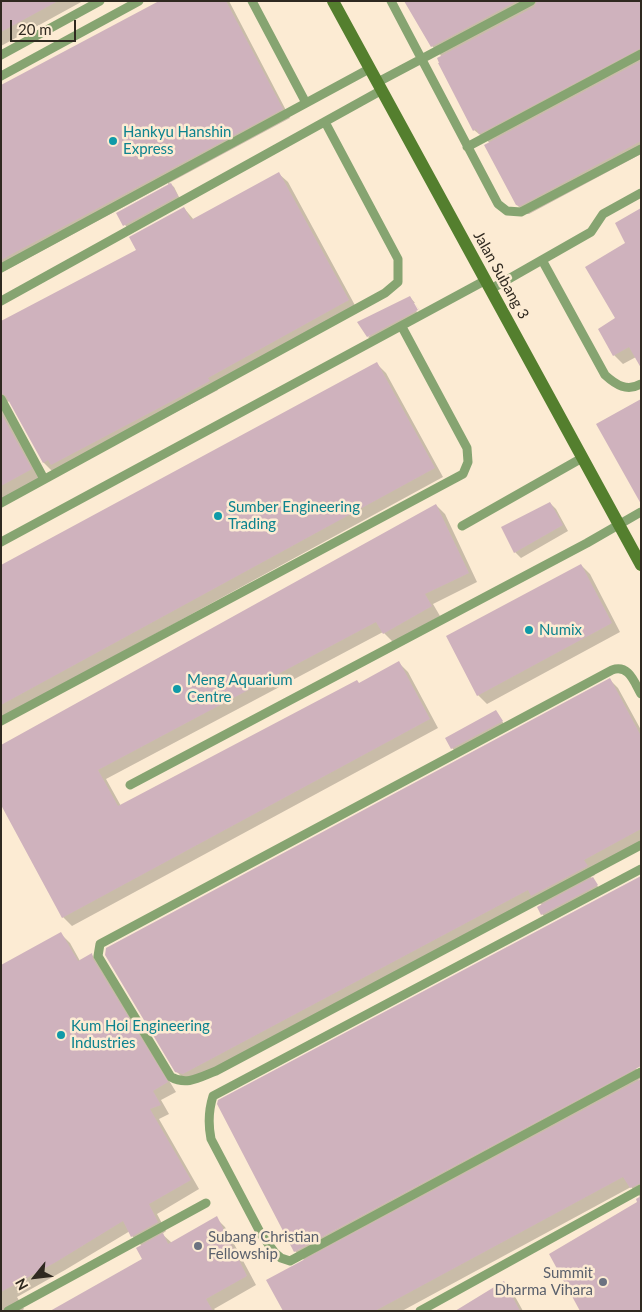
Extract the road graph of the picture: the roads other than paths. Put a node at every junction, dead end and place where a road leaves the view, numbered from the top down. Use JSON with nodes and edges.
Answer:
{"nodes":[{"id":1,"x":100,"y":1,"type":"edge"},
{"id":2,"x":139,"y":1,"type":"edge"},
{"id":3,"x":252,"y":1,"type":"edge"},
{"id":4,"x":333,"y":1,"type":"edge"},
{"id":5,"x":391,"y":1,"type":"edge"},
{"id":6,"x":531,"y":1,"type":"edge"},
{"id":7,"x":641,"y":54,"type":"edge"},
{"id":8,"x":1,"y":55,"type":"edge"},
{"id":9,"x":422,"y":60,"type":"junction"},
{"id":10,"x":369,"y":69,"type":"junction"},
{"id":11,"x":1,"y":76,"type":"edge"},
{"id":12,"x":380,"y":86,"type":"junction"},
{"id":13,"x":306,"y":104,"type":"junction"},
{"id":14,"x":325,"y":122,"type":"junction"},
{"id":15,"x":467,"y":146,"type":"junction"},
{"id":16,"x":641,"y":149,"type":"edge"},
{"id":17,"x":641,"y":193,"type":"edge"},
{"id":18,"x":542,"y":260,"type":"junction"},
{"id":19,"x":1,"y":268,"type":"edge"},
{"id":20,"x":488,"y":285,"type":"junction"},
{"id":21,"x":1,"y":301,"type":"edge"},
{"id":22,"x":402,"y":327,"type":"junction"},
{"id":23,"x":641,"y":384,"type":"edge"},
{"id":24,"x":1,"y":399,"type":"edge"},
{"id":25,"x":582,"y":458,"type":"junction"},
{"id":26,"x":44,"y":479,"type":"junction"},
{"id":27,"x":1,"y":503,"type":"edge"},
{"id":28,"x":641,"y":512,"type":"edge"},
{"id":29,"x":619,"y":525,"type":"junction"},
{"id":30,"x":462,"y":526,"type":"dead end"},
{"id":31,"x":1,"y":542,"type":"edge"},
{"id":32,"x":641,"y":565,"type":"edge"},
{"id":33,"x":641,"y":694,"type":"edge"},
{"id":34,"x":1,"y":720,"type":"edge"},
{"id":35,"x":130,"y":785,"type":"dead end"},
{"id":36,"x":641,"y":845,"type":"edge"},
{"id":37,"x":641,"y":869,"type":"edge"},
{"id":38,"x":641,"y":1072,"type":"edge"},
{"id":39,"x":641,"y":1189,"type":"edge"},
{"id":40,"x":206,"y":1203,"type":"dead end"},
{"id":41,"x":8,"y":1311,"type":"edge"},
{"id":42,"x":420,"y":1311,"type":"edge"}],
"edges":[{"from":1,"to":8,"type":"lane"},
{"from":2,"to":11,"type":"lane"},
{"from":3,"to":13,"type":"lane"},
{"from":4,"to":10,"type":"street","name":"Jalan Subang 3"},
{"from":5,"to":9,"type":"lane"},
{"from":6,"to":9,"type":"lane"},
{"from":7,"to":15,"type":"lane"},
{"from":9,"to":12,"type":"lane"},
{"from":9,"to":15,"type":"lane"},
{"from":10,"to":12,"type":"street","name":"Jalan Subang 3"},
{"from":10,"to":13,"type":"lane"},
{"from":12,"to":14,"type":"lane"},
{"from":12,"to":20,"type":"street","name":"Jalan Subang 3"},
{"from":13,"to":19,"type":"lane"},
{"from":14,"to":21,"type":"lane"},
{"from":14,"to":26,"type":"lane"},
{"from":15,"to":16,"type":"lane"},
{"from":17,"to":18,"type":"lane"},
{"from":18,"to":20,"type":"lane"},
{"from":18,"to":23,"type":"lane"},
{"from":20,"to":22,"type":"lane"},
{"from":20,"to":25,"type":"street","name":"Jalan Subang 3"},
{"from":22,"to":31,"type":"lane"},
{"from":22,"to":34,"type":"lane"},
{"from":24,"to":26,"type":"lane"},
{"from":25,"to":29,"type":"street","name":"Jalan Subang 3"},
{"from":25,"to":30,"type":"lane"},
{"from":26,"to":27,"type":"lane"},
{"from":28,"to":29,"type":"lane"},
{"from":29,"to":32,"type":"street","name":"Jalan Subang 3"},
{"from":29,"to":35,"type":"lane"},
{"from":33,"to":36,"type":"lane"},
{"from":37,"to":38,"type":"lane"},
{"from":39,"to":42,"type":"lane"},
{"from":40,"to":41,"type":"lane"}]}
